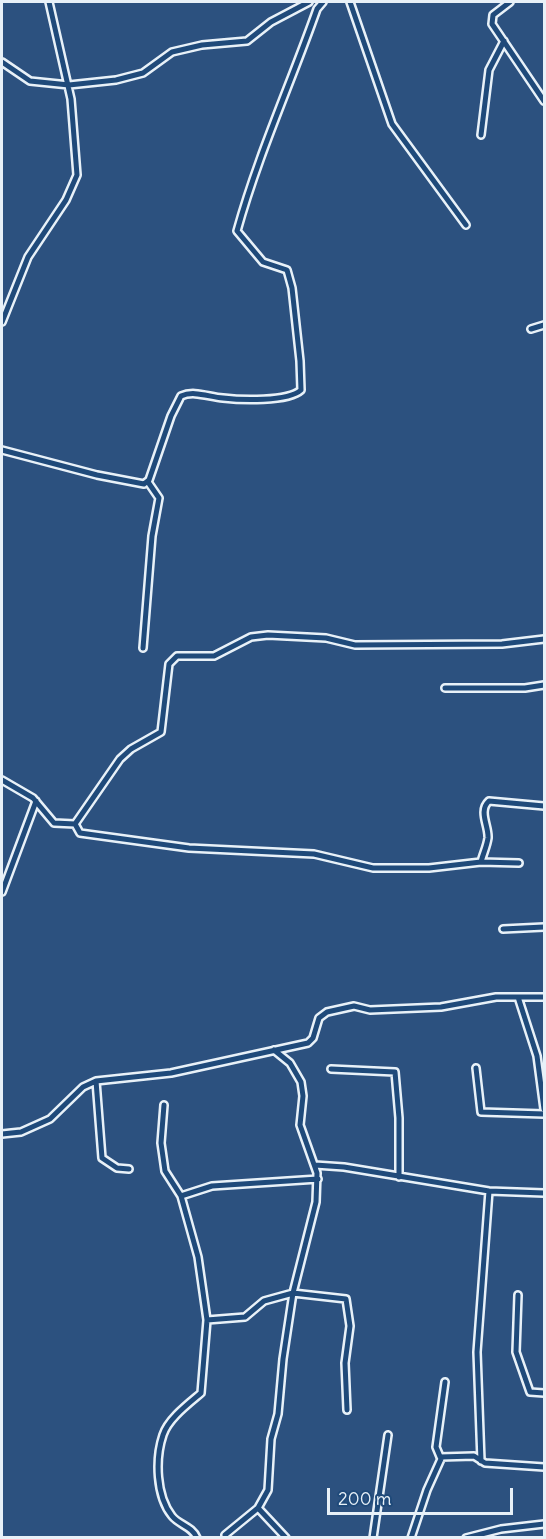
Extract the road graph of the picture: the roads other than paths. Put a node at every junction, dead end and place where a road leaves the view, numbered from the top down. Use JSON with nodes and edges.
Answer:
{"nodes":[{"id":1,"x":49,"y":2,"type":"edge"},
{"id":2,"x":309,"y":2,"type":"edge"},
{"id":3,"x":323,"y":2,"type":"edge"},
{"id":4,"x":350,"y":2,"type":"edge"},
{"id":5,"x":510,"y":2,"type":"edge"},
{"id":6,"x":504,"y":40,"type":"junction"},
{"id":7,"x":2,"y":62,"type":"edge"},
{"id":8,"x":69,"y":85,"type":"junction"},
{"id":9,"x":544,"y":101,"type":"edge"},
{"id":10,"x":481,"y":135,"type":"dead end"},
{"id":11,"x":466,"y":225,"type":"dead end"},
{"id":12,"x":2,"y":321,"type":"edge"},
{"id":13,"x":544,"y":325,"type":"edge"},
{"id":14,"x":531,"y":329,"type":"dead end"},
{"id":15,"x":2,"y":450,"type":"edge"},
{"id":16,"x":148,"y":482,"type":"junction"},
{"id":17,"x":544,"y":639,"type":"edge"},
{"id":18,"x":143,"y":648,"type":"dead end"},
{"id":19,"x":544,"y":685,"type":"edge"},
{"id":20,"x":446,"y":688,"type":"dead end"},
{"id":21,"x":2,"y":780,"type":"edge"},
{"id":22,"x":36,"y":801,"type":"junction"},
{"id":23,"x":544,"y":806,"type":"edge"},
{"id":24,"x":75,"y":824,"type":"junction"},
{"id":25,"x":481,"y":862,"type":"junction"},
{"id":26,"x":519,"y":863,"type":"dead end"},
{"id":27,"x":2,"y":892,"type":"edge"},
{"id":28,"x":544,"y":927,"type":"edge"},
{"id":29,"x":503,"y":929,"type":"dead end"},
{"id":30,"x":518,"y":997,"type":"junction"},
{"id":31,"x":544,"y":997,"type":"edge"},
{"id":32,"x":273,"y":1049,"type":"junction"},
{"id":33,"x":476,"y":1068,"type":"dead end"},
{"id":34,"x":331,"y":1069,"type":"dead end"},
{"id":35,"x":96,"y":1081,"type":"junction"},
{"id":36,"x":164,"y":1105,"type":"dead end"},
{"id":37,"x":544,"y":1109,"type":"edge"},
{"id":38,"x":544,"y":1114,"type":"edge"},
{"id":39,"x":2,"y":1134,"type":"edge"},
{"id":40,"x":315,"y":1165,"type":"junction"},
{"id":41,"x":129,"y":1168,"type":"dead end"},
{"id":42,"x":399,"y":1177,"type":"junction"},
{"id":43,"x":318,"y":1179,"type":"junction"},
{"id":44,"x":489,"y":1191,"type":"junction"},
{"id":45,"x":544,"y":1193,"type":"edge"},
{"id":46,"x":181,"y":1196,"type":"junction"},
{"id":47,"x":293,"y":1293,"type":"junction"},
{"id":48,"x":518,"y":1295,"type":"dead end"},
{"id":49,"x":207,"y":1320,"type":"junction"},
{"id":50,"x":445,"y":1382,"type":"dead end"},
{"id":51,"x":544,"y":1393,"type":"edge"},
{"id":52,"x":347,"y":1410,"type":"dead end"},
{"id":53,"x":388,"y":1435,"type":"dead end"},
{"id":54,"x":440,"y":1457,"type":"junction"},
{"id":55,"x":481,"y":1461,"type":"junction"},
{"id":56,"x":544,"y":1467,"type":"edge"},
{"id":57,"x":258,"y":1508,"type":"junction"},
{"id":58,"x":544,"y":1524,"type":"edge"},
{"id":59,"x":486,"y":1535,"type":"edge"},
{"id":60,"x":196,"y":1538,"type":"edge"},
{"id":61,"x":226,"y":1538,"type":"edge"},
{"id":62,"x":286,"y":1538,"type":"edge"},
{"id":63,"x":373,"y":1538,"type":"edge"},
{"id":64,"x":411,"y":1538,"type":"edge"},
{"id":65,"x":466,"y":1538,"type":"edge"}],
"edges":[{"from":1,"to":8,"type":"street"},
{"from":2,"to":8,"type":"street"},
{"from":3,"to":16,"type":"street"},
{"from":4,"to":11,"type":"street"},
{"from":5,"to":6,"type":"street"},
{"from":6,"to":9,"type":"street"},
{"from":6,"to":10,"type":"street"},
{"from":7,"to":8,"type":"street"},
{"from":8,"to":12,"type":"street"},
{"from":13,"to":14,"type":"street"},
{"from":15,"to":16,"type":"street"},
{"from":16,"to":18,"type":"street"},
{"from":17,"to":24,"type":"street"},
{"from":19,"to":20,"type":"street"},
{"from":21,"to":22,"type":"street"},
{"from":22,"to":24,"type":"street"},
{"from":22,"to":27,"type":"street"},
{"from":23,"to":25,"type":"street"},
{"from":24,"to":25,"type":"street"},
{"from":25,"to":26,"type":"street"},
{"from":28,"to":29,"type":"street"},
{"from":30,"to":31,"type":"street"},
{"from":30,"to":32,"type":"street"},
{"from":30,"to":37,"type":"street"},
{"from":32,"to":35,"type":"street"},
{"from":32,"to":40,"type":"street"},
{"from":33,"to":38,"type":"street"},
{"from":34,"to":42,"type":"street"},
{"from":35,"to":39,"type":"street"},
{"from":35,"to":41,"type":"street"},
{"from":36,"to":46,"type":"street"},
{"from":40,"to":42,"type":"street"},
{"from":40,"to":43,"type":"street"},
{"from":42,"to":44,"type":"street"},
{"from":43,"to":46,"type":"street"},
{"from":43,"to":47,"type":"street"},
{"from":44,"to":45,"type":"street"},
{"from":44,"to":55,"type":"street"},
{"from":46,"to":49,"type":"street"},
{"from":47,"to":49,"type":"street"},
{"from":47,"to":52,"type":"street"},
{"from":47,"to":57,"type":"street"},
{"from":48,"to":51,"type":"street"},
{"from":49,"to":60,"type":"street"},
{"from":50,"to":54,"type":"street"},
{"from":53,"to":63,"type":"street"},
{"from":54,"to":55,"type":"street"},
{"from":54,"to":64,"type":"street"},
{"from":55,"to":56,"type":"street"},
{"from":57,"to":61,"type":"street"},
{"from":57,"to":62,"type":"street"},
{"from":58,"to":59,"type":"street"},
{"from":59,"to":65,"type":"street"}]}
